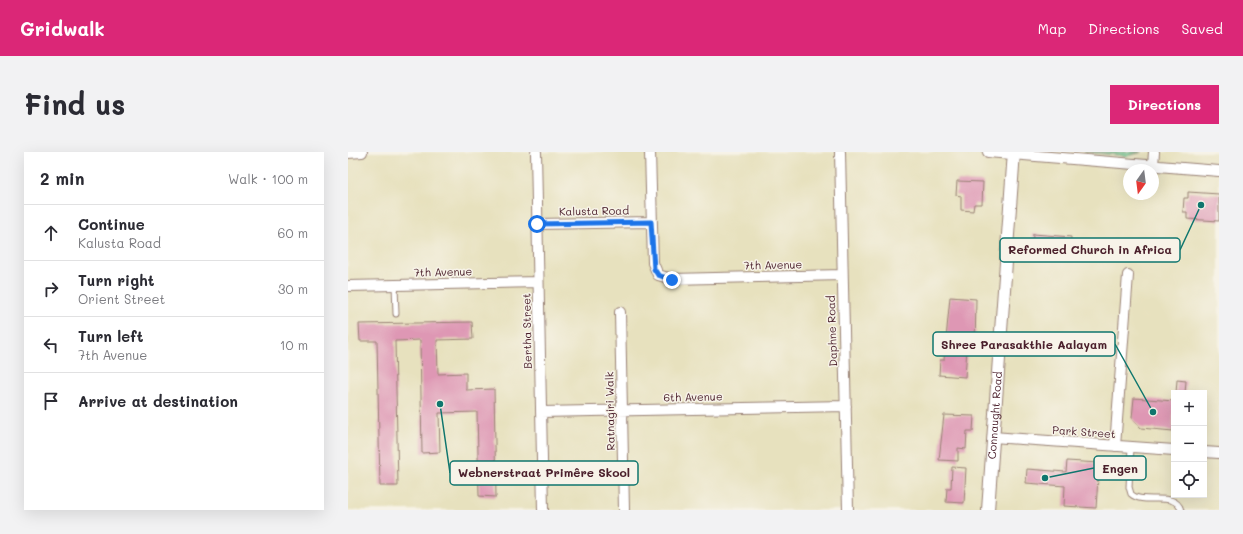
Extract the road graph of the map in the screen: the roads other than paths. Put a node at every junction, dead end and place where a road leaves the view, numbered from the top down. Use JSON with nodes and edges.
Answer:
{"nodes":[{"id":1,"x":362,"y":152,"type":"edge"},
{"id":2,"x":536,"y":152,"type":"edge"},
{"id":3,"x":650,"y":152,"type":"edge"},
{"id":4,"x":840,"y":152,"type":"edge"},
{"id":5,"x":988,"y":152,"type":"edge"},
{"id":6,"x":1154,"y":152,"type":"edge"},
{"id":7,"x":348,"y":153,"type":"edge"},
{"id":8,"x":1014,"y":153,"type":"edge"},
{"id":9,"x":1141,"y":164,"type":"edge"},
{"id":10,"x":1153,"y":164,"type":"edge"},
{"id":11,"x":1159,"y":166,"type":"edge"},
{"id":12,"x":1219,"y":171,"type":"edge"},
{"id":13,"x":651,"y":222,"type":"junction"},
{"id":14,"x":537,"y":224,"type":"junction"},
{"id":15,"x":1128,"y":274,"type":"dead end"},
{"id":16,"x":842,"y":275,"type":"junction"},
{"id":17,"x":538,"y":282,"type":"junction"},
{"id":18,"x":348,"y":286,"type":"edge"},
{"id":19,"x":395,"y":286,"type":"junction"},
{"id":20,"x":620,"y":312,"type":"dead end"},
{"id":21,"x":396,"y":314,"type":"dead end"},
{"id":22,"x":846,"y":406,"type":"junction"},
{"id":23,"x":622,"y":411,"type":"junction"},
{"id":24,"x":541,"y":412,"type":"junction"},
{"id":25,"x":993,"y":437,"type":"junction"},
{"id":26,"x":1115,"y":446,"type":"junction"},
{"id":27,"x":1131,"y":447,"type":"junction"},
{"id":28,"x":1171,"y":450,"type":"edge"},
{"id":29,"x":1207,"y":452,"type":"edge"},
{"id":30,"x":1219,"y":453,"type":"edge"},
{"id":31,"x":543,"y":510,"type":"edge"},
{"id":32,"x":624,"y":510,"type":"edge"},
{"id":33,"x":848,"y":510,"type":"edge"},
{"id":34,"x":988,"y":510,"type":"edge"},
{"id":35,"x":1181,"y":510,"type":"edge"}],
"edges":[{"from":1,"to":7,"type":"street"},
{"from":2,"to":14,"type":"street","name":"Bertha Street"},
{"from":3,"to":13,"type":"street"},
{"from":4,"to":16,"type":"street","name":"Daphne Road"},
{"from":5,"to":8,"type":"street"},
{"from":6,"to":10,"type":"street"},
{"from":8,"to":9,"type":"street"},
{"from":8,"to":25,"type":"street","name":"Connaught Road"},
{"from":11,"to":12,"type":"street"},
{"from":13,"to":14,"type":"street","name":"Kalusta Road"},
{"from":13,"to":16,"type":"street","name":"7th Avenue"},
{"from":14,"to":17,"type":"street","name":"Bertha Street"},
{"from":15,"to":26,"type":"street"},
{"from":16,"to":22,"type":"street","name":"Daphne Road"},
{"from":17,"to":19,"type":"street","name":"7th Avenue"},
{"from":17,"to":24,"type":"street","name":"Bertha Street"},
{"from":18,"to":19,"type":"street","name":"7th Avenue"},
{"from":19,"to":21,"type":"lane"},
{"from":20,"to":23,"type":"street","name":"Ratnagiri Walk"},
{"from":22,"to":23,"type":"street","name":"6th Avenue"},
{"from":22,"to":33,"type":"street","name":"Daphne Road"},
{"from":23,"to":24,"type":"street","name":"6th Avenue"},
{"from":23,"to":32,"type":"street","name":"Ratnagiri Walk"},
{"from":24,"to":31,"type":"street","name":"Bertha Street"},
{"from":25,"to":26,"type":"street","name":"Park Street"},
{"from":25,"to":34,"type":"street","name":"Connaught Road"},
{"from":26,"to":27,"type":"street","name":"Park Street"},
{"from":27,"to":28,"type":"street","name":"Park Street"},
{"from":27,"to":35,"type":"lane"},
{"from":29,"to":30,"type":"street"}]}
